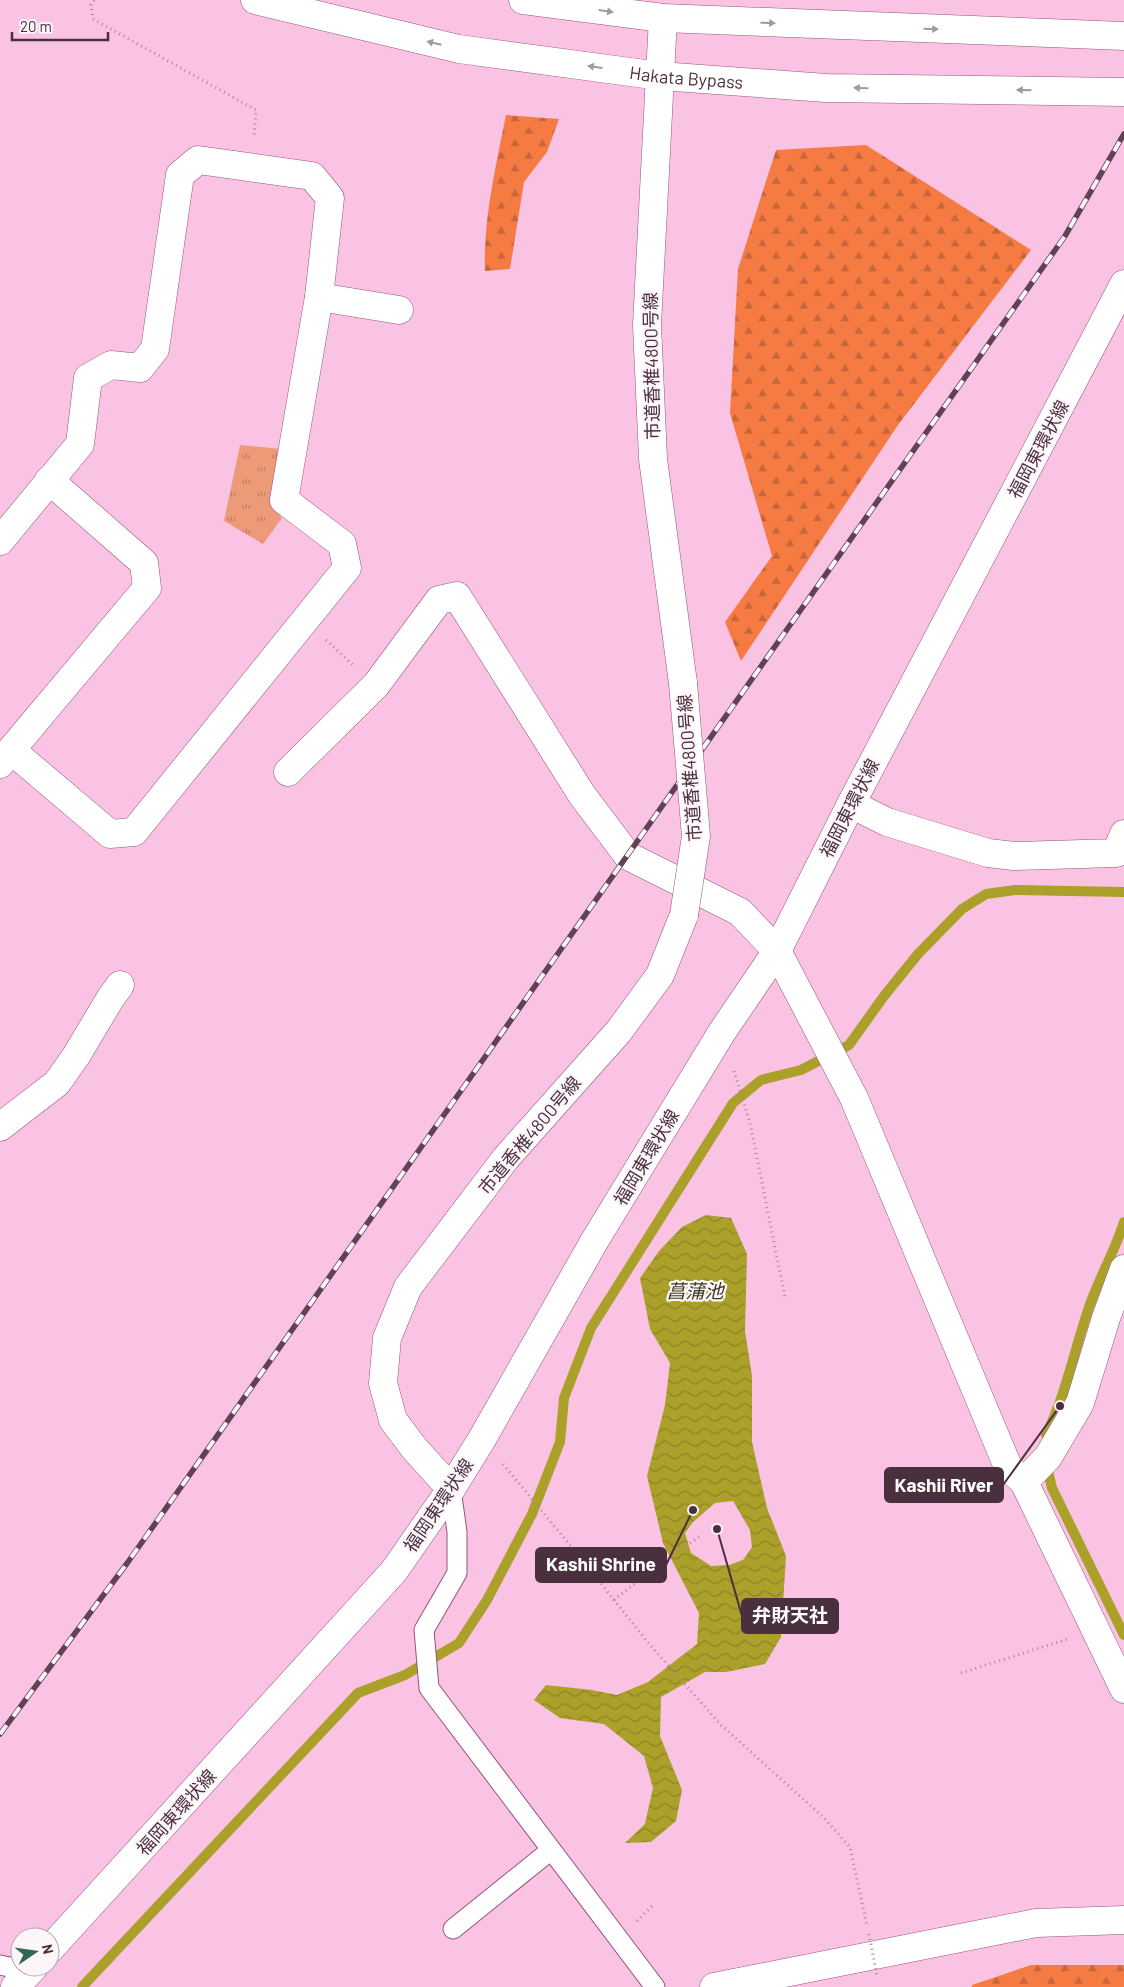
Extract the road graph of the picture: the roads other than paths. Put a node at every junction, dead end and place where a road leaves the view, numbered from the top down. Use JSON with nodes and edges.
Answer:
{"nodes":[{"id":1,"x":255,"y":0,"type":"edge"},
{"id":2,"x":523,"y":0,"type":"edge"},
{"id":3,"x":663,"y":18,"type":"junction"},
{"id":4,"x":1124,"y":36,"type":"edge"},
{"id":5,"x":660,"y":76,"type":"junction"},
{"id":6,"x":1124,"y":92,"type":"edge"},
{"id":7,"x":1124,"y":284,"type":"edge"},
{"id":8,"x":319,"y":297,"type":"junction"},
{"id":9,"x":399,"y":310,"type":"dead end"},
{"id":10,"x":1117,"y":315,"type":"edge"},
{"id":11,"x":49,"y":480,"type":"junction"},
{"id":12,"x":0,"y":541,"type":"edge"},
{"id":13,"x":5,"y":757,"type":"edge"},
{"id":14,"x":288,"y":772,"type":"dead end"},
{"id":15,"x":851,"y":804,"type":"junction"},
{"id":16,"x":1122,"y":847,"type":"edge"},
{"id":17,"x":777,"y":951,"type":"junction"},
{"id":18,"x":120,"y":985,"type":"dead end"},
{"id":19,"x":0,"y":1126,"type":"edge"},
{"id":20,"x":1124,"y":1269,"type":"edge"},
{"id":21,"x":1024,"y":1482,"type":"junction"},
{"id":22,"x":451,"y":1489,"type":"junction"},
{"id":23,"x":1124,"y":1689,"type":"edge"},
{"id":24,"x":551,"y":1850,"type":"junction"},
{"id":25,"x":1124,"y":1920,"type":"edge"},
{"id":26,"x":453,"y":1928,"type":"dead end"},
{"id":27,"x":60,"y":1938,"type":"edge"},
{"id":28,"x":655,"y":1987,"type":"edge"},
{"id":29,"x":714,"y":1987,"type":"edge"}],
"edges":[{"from":5,"to":1,"type":"main road","name":"Hakata Bypass","one_way":true},
{"from":2,"to":3,"type":"main road","one_way":true},
{"from":3,"to":4,"type":"main road","one_way":true},
{"from":3,"to":5,"type":"main road","name":"市道香椎4800号線"},
{"from":6,"to":5,"type":"main road","name":"Hakata Bypass","one_way":true},
{"from":5,"to":22,"type":"main road","name":"市道香椎4800号線","bridge":true},
{"from":7,"to":10,"type":"main road","name":"福岡東環状線"},
{"from":8,"to":9,"type":"main road"},
{"from":8,"to":11,"type":"main road"},
{"from":8,"to":13,"type":"main road"},
{"from":10,"to":15,"type":"main road","name":"福岡東環状線"},
{"from":11,"to":12,"type":"main road"},
{"from":11,"to":13,"type":"main road"},
{"from":14,"to":17,"type":"main road"},
{"from":15,"to":16,"type":"main road"},
{"from":15,"to":17,"type":"main road","name":"福岡東環状線"},
{"from":17,"to":21,"type":"main road"},
{"from":17,"to":22,"type":"main road","name":"福岡東環状線"},
{"from":18,"to":19,"type":"main road"},
{"from":20,"to":21,"type":"main road"},
{"from":21,"to":23,"type":"main road"},
{"from":22,"to":24,"type":"lane"},
{"from":22,"to":27,"type":"main road","name":"福岡東環状線"},
{"from":24,"to":26,"type":"lane"},
{"from":24,"to":28,"type":"lane"},
{"from":25,"to":29,"type":"main road"}]}
